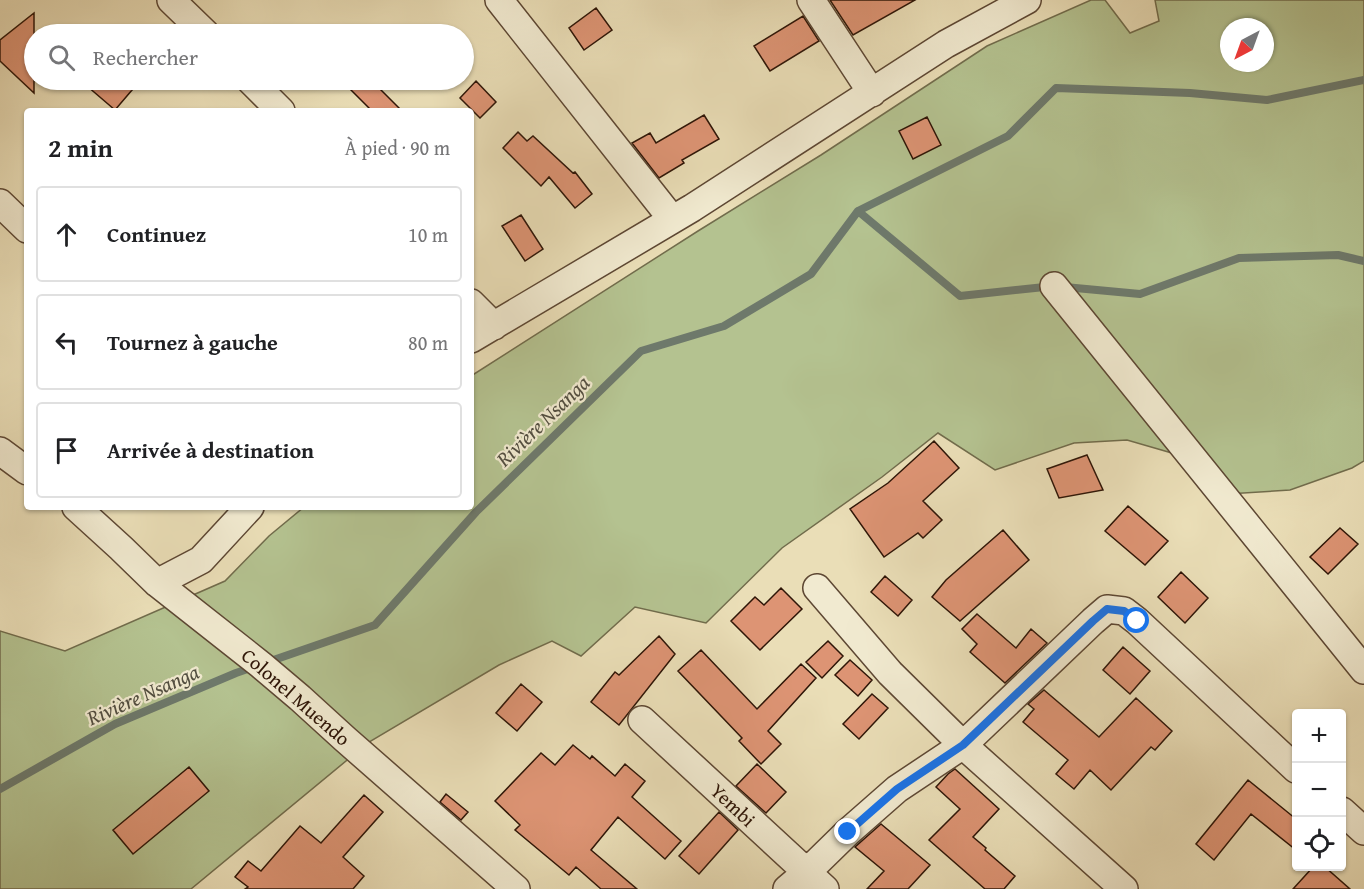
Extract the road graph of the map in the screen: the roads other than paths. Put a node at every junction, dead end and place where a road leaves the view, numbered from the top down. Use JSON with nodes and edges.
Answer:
{"nodes":[{"id":1,"x":171,"y":0,"type":"edge"},
{"id":2,"x":499,"y":0,"type":"edge"},
{"id":3,"x":811,"y":0,"type":"edge"},
{"id":4,"x":1027,"y":0,"type":"edge"},
{"id":5,"x":196,"y":24,"type":"edge"},
{"id":6,"x":260,"y":90,"type":"edge"},
{"id":7,"x":872,"y":93,"type":"junction"},
{"id":8,"x":278,"y":108,"type":"edge"},
{"id":9,"x":0,"y":203,"type":"edge"},
{"id":10,"x":672,"y":219,"type":"junction"},
{"id":11,"x":24,"y":226,"type":"edge"},
{"id":12,"x":1054,"y":286,"type":"dead end"},
{"id":13,"x":474,"y":306,"type":"edge"},
{"id":14,"x":494,"y":326,"type":"junction"},
{"id":15,"x":474,"y":337,"type":"edge"},
{"id":16,"x":0,"y":451,"type":"edge"},
{"id":17,"x":24,"y":469,"type":"edge"},
{"id":18,"x":79,"y":510,"type":"edge"},
{"id":19,"x":247,"y":510,"type":"edge"},
{"id":20,"x":157,"y":583,"type":"junction"},
{"id":21,"x":817,"y":588,"type":"dead end"},
{"id":22,"x":1364,"y":670,"type":"edge"},
{"id":23,"x":642,"y":720,"type":"dead end"},
{"id":24,"x":963,"y":745,"type":"junction"},
{"id":25,"x":1292,"y":765,"type":"edge"},
{"id":26,"x":1346,"y":815,"type":"edge"},
{"id":27,"x":1364,"y":831,"type":"edge"},
{"id":28,"x":806,"y":883,"type":"edge"},
{"id":29,"x":516,"y":889,"type":"edge"},
{"id":30,"x":1124,"y":889,"type":"edge"}],
"edges":[{"from":1,"to":5,"type":"street"},
{"from":2,"to":10,"type":"street"},
{"from":3,"to":7,"type":"street"},
{"from":4,"to":7,"type":"street"},
{"from":6,"to":8,"type":"street"},
{"from":7,"to":10,"type":"street"},
{"from":9,"to":11,"type":"street"},
{"from":10,"to":14,"type":"street"},
{"from":12,"to":22,"type":"street"},
{"from":13,"to":14,"type":"street"},
{"from":14,"to":15,"type":"street"},
{"from":16,"to":17,"type":"street"},
{"from":18,"to":20,"type":"street","name":"Colonel Muendo"},
{"from":19,"to":20,"type":"street"},
{"from":20,"to":29,"type":"street","name":"Colonel Muendo"},
{"from":21,"to":24,"type":"street"},
{"from":23,"to":28,"type":"street","name":"Yembi"},
{"from":24,"to":25,"type":"street"},
{"from":24,"to":28,"type":"street"},
{"from":24,"to":30,"type":"street"},
{"from":26,"to":27,"type":"street"}]}
